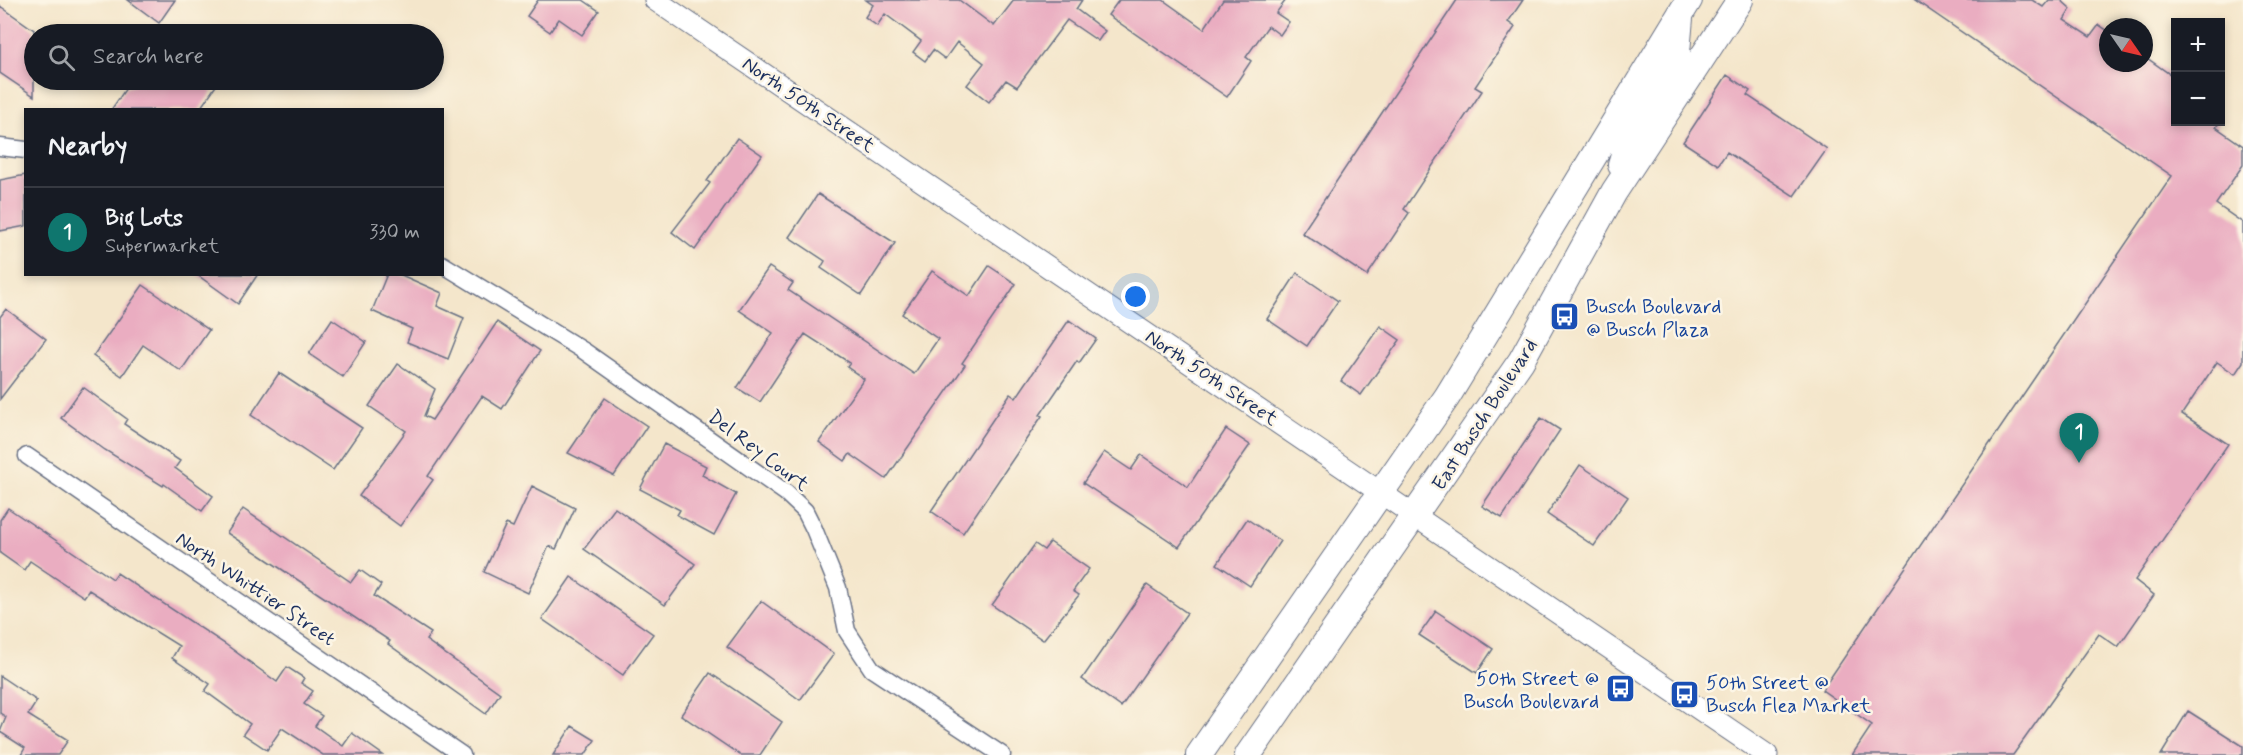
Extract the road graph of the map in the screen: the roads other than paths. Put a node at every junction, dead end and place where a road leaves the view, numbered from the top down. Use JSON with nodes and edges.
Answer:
{"nodes":[{"id":1,"x":655,"y":0,"type":"edge"},
{"id":2,"x":1740,"y":0,"type":"edge"},
{"id":3,"x":1685,"y":6,"type":"edge"},
{"id":4,"x":0,"y":147,"type":"edge"},
{"id":5,"x":24,"y":150,"type":"edge"},
{"id":6,"x":1614,"y":192,"type":"junction"},
{"id":7,"x":444,"y":265,"type":"edge"},
{"id":8,"x":27,"y":456,"type":"dead end"},
{"id":9,"x":1382,"y":492,"type":"junction"},
{"id":10,"x":1416,"y":515,"type":"junction"},
{"id":11,"x":462,"y":755,"type":"edge"},
{"id":12,"x":1002,"y":755,"type":"edge"},
{"id":13,"x":1199,"y":755,"type":"edge"},
{"id":14,"x":1248,"y":755,"type":"edge"},
{"id":15,"x":1767,"y":755,"type":"edge"}],
"edges":[{"from":1,"to":9,"type":"street","name":"North 50th Street"},
{"from":2,"to":6,"type":"main road","name":"East Busch Boulevard"},
{"from":3,"to":6,"type":"main road"},
{"from":3,"to":9,"type":"main road","name":"East Busch Boulevard"},
{"from":4,"to":5,"type":"street"},
{"from":6,"to":10,"type":"main road","name":"East Busch Boulevard"},
{"from":7,"to":12,"type":"street","name":"Del Rey Court"},
{"from":8,"to":11,"type":"street","name":"North Whittier Street"},
{"from":9,"to":10,"type":"street","name":"North 50th Street"},
{"from":9,"to":13,"type":"main road","name":"East Busch Boulevard"},
{"from":10,"to":14,"type":"main road","name":"East Busch Boulevard"},
{"from":10,"to":15,"type":"street","name":"North 50th Street"}]}
